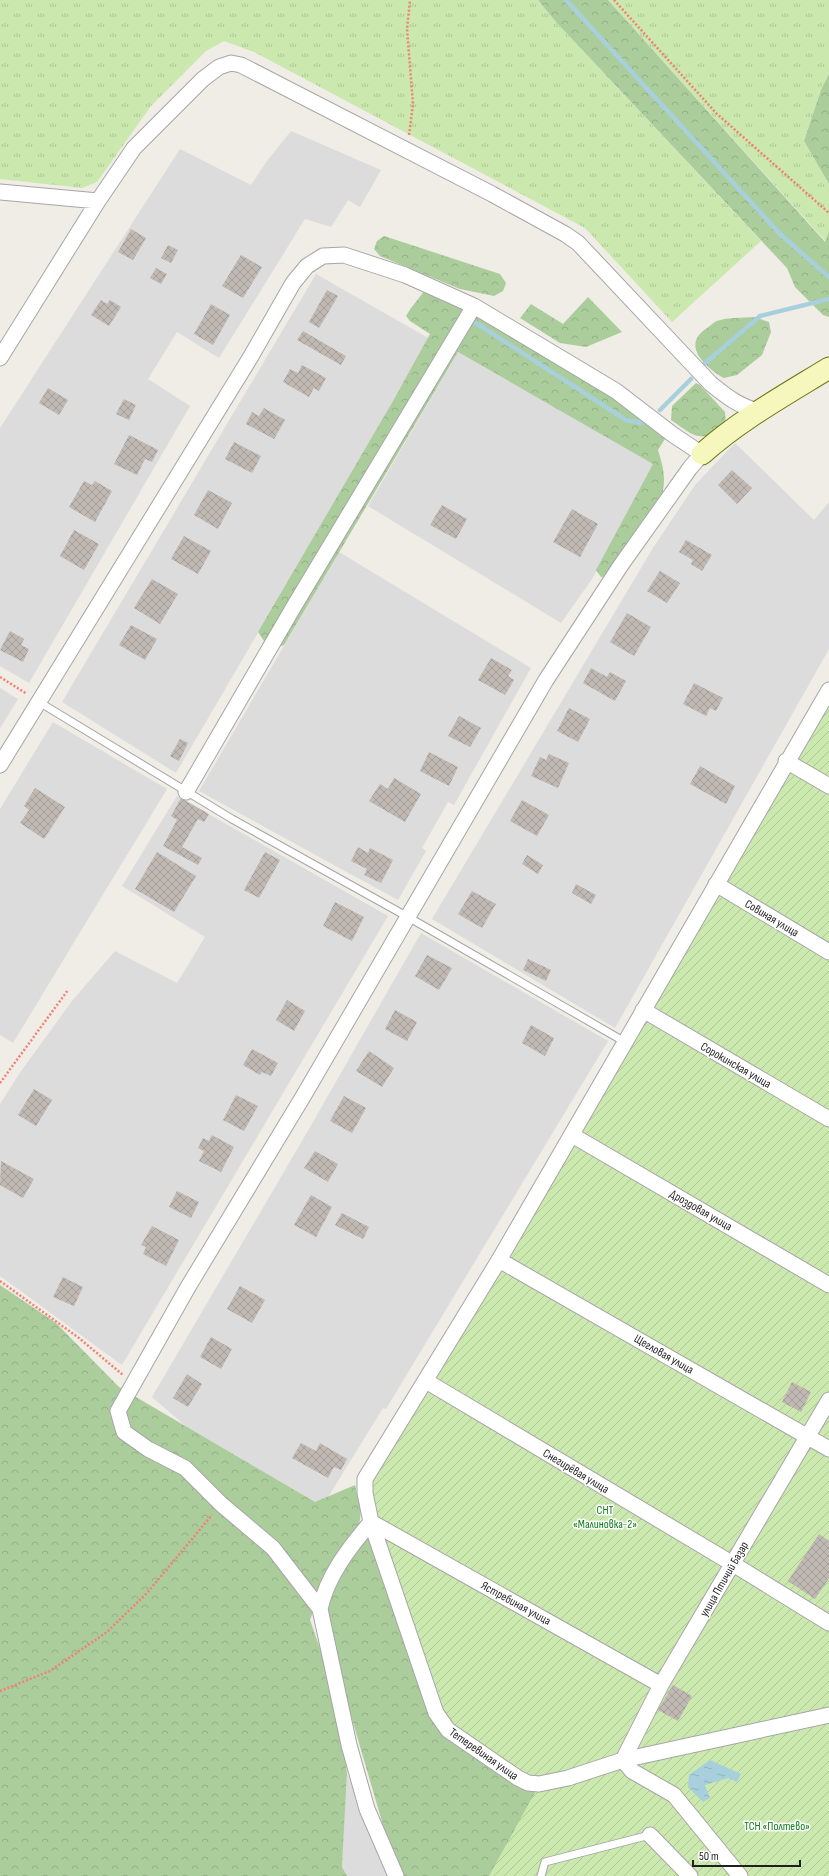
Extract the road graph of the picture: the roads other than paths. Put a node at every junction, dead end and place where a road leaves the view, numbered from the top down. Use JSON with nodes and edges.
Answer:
{"nodes":[{"id":1,"x":0,"y":192,"type":"edge"},
{"id":2,"x":98,"y":201,"type":"junction"},
{"id":3,"x":474,"y":306,"type":"junction"},
{"id":4,"x":0,"y":358,"type":"edge"},
{"id":5,"x":829,"y":368,"type":"edge"},
{"id":6,"x":758,"y":411,"type":"junction"},
{"id":7,"x":702,"y":454,"type":"junction"},
{"id":8,"x":829,"y":690,"type":"edge"},
{"id":9,"x":39,"y":702,"type":"junction"},
{"id":10,"x":786,"y":761,"type":"junction"},
{"id":11,"x":0,"y":765,"type":"edge"},
{"id":12,"x":829,"y":786,"type":"edge"},
{"id":13,"x":186,"y":792,"type":"junction"},
{"id":14,"x":716,"y":884,"type":"junction"},
{"id":15,"x":408,"y":917,"type":"junction"},
{"id":16,"x":829,"y":952,"type":"edge"},
{"id":17,"x":643,"y":1010,"type":"junction"},
{"id":18,"x":625,"y":1042,"type":"junction"},
{"id":19,"x":829,"y":1119,"type":"edge"},
{"id":20,"x":572,"y":1135,"type":"junction"},
{"id":21,"x":499,"y":1260,"type":"junction"},
{"id":22,"x":829,"y":1285,"type":"edge"},
{"id":23,"x":426,"y":1381,"type":"junction"},
{"id":24,"x":829,"y":1400,"type":"edge"},
{"id":25,"x":808,"y":1436,"type":"junction"},
{"id":26,"x":829,"y":1448,"type":"edge"},
{"id":27,"x":371,"y":1522,"type":"junction"},
{"id":28,"x":733,"y":1564,"type":"junction"},
{"id":29,"x":320,"y":1609,"type":"junction"},
{"id":30,"x":829,"y":1623,"type":"edge"},
{"id":31,"x":661,"y":1685,"type":"junction"},
{"id":32,"x":829,"y":1715,"type":"edge"},
{"id":33,"x":623,"y":1760,"type":"junction"},
{"id":34,"x":650,"y":1835,"type":"joint"},
{"id":35,"x":396,"y":1876,"type":"edge"},
{"id":36,"x":542,"y":1876,"type":"edge"},
{"id":37,"x":690,"y":1876,"type":"edge"},
{"id":38,"x":740,"y":1876,"type":"edge"}],
"edges":[{"from":1,"to":2,"type":"street"},
{"from":2,"to":4,"type":"street"},
{"from":2,"to":6,"type":"street"},
{"from":3,"to":7,"type":"street"},
{"from":3,"to":9,"type":"street"},
{"from":3,"to":13,"type":"street"},
{"from":5,"to":6,"type":"street"},
{"from":6,"to":7,"type":"street"},
{"from":7,"to":15,"type":"street"},
{"from":8,"to":10,"type":"street","name":"Тетеревиная улица"},
{"from":9,"to":11,"type":"street"},
{"from":9,"to":13,"type":"lane"},
{"from":10,"to":12,"type":"street"},
{"from":10,"to":14,"type":"street","name":"Тетеревиная улица"},
{"from":13,"to":15,"type":"lane"},
{"from":14,"to":16,"type":"street","name":"Совиная улица"},
{"from":14,"to":17,"type":"street","name":"Тетеревиная улица"},
{"from":15,"to":18,"type":"lane"},
{"from":15,"to":29,"type":"street"},
{"from":17,"to":18,"type":"street","name":"Тетеревиная улица"},
{"from":17,"to":19,"type":"street","name":"Сорокинская улица"},
{"from":18,"to":20,"type":"street","name":"Тетеревиная улица"},
{"from":20,"to":21,"type":"street","name":"Тетеревиная улица"},
{"from":20,"to":22,"type":"street","name":"Дроздовая улица"},
{"from":21,"to":23,"type":"street","name":"Тетеревиная улица"},
{"from":21,"to":25,"type":"street","name":"Щегловая улица"},
{"from":23,"to":27,"type":"street","name":"Тетеревиная улица"},
{"from":23,"to":28,"type":"street","name":"Снегирёвая улица"},
{"from":24,"to":25,"type":"street","name":"улица Птичий Базар"},
{"from":25,"to":26,"type":"street","name":"Щегловая улица"},
{"from":25,"to":28,"type":"street","name":"улица Птичий Базар"},
{"from":27,"to":29,"type":"street"},
{"from":27,"to":31,"type":"street","name":"Ястребиная улица"},
{"from":27,"to":33,"type":"street","name":"Тетеревиная улица"},
{"from":28,"to":30,"type":"street","name":"Снегирёвая улица"},
{"from":28,"to":31,"type":"street","name":"улица Птичий Базар"},
{"from":29,"to":35,"type":"street"},
{"from":31,"to":33,"type":"street","name":"улица Птичий Базар"},
{"from":32,"to":33,"type":"street","name":"Тетеревиная улица"},
{"from":33,"to":38,"type":"street"},
{"from":34,"to":36,"type":"lane"},
{"from":34,"to":37,"type":"street"}]}
